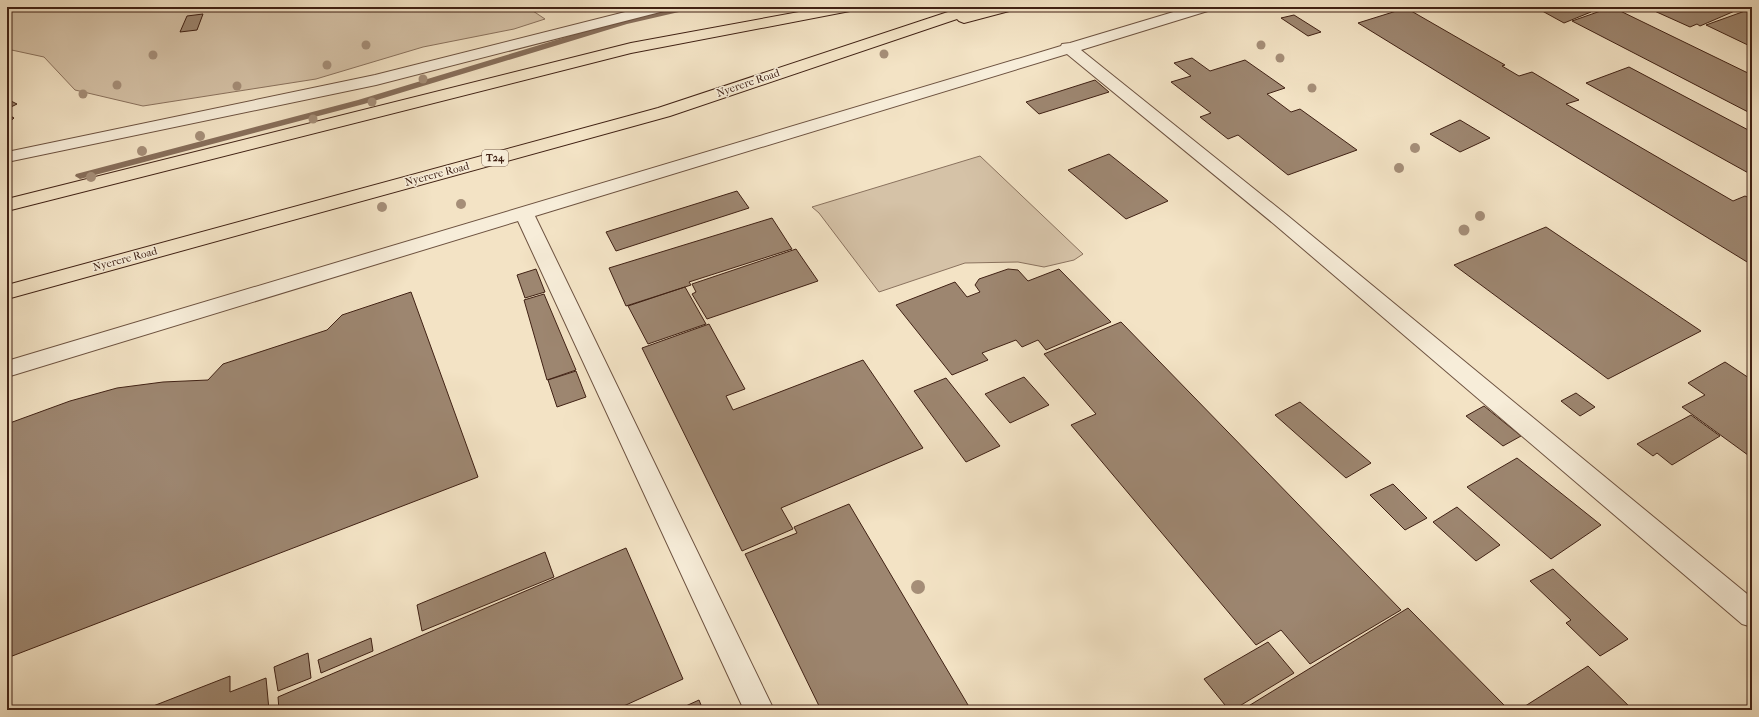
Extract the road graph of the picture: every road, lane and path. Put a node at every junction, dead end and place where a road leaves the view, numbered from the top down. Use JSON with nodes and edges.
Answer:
{"nodes":[{"id":1,"x":663,"y":7,"type":"edge"},
{"id":2,"x":850,"y":7,"type":"edge"},
{"id":3,"x":978,"y":7,"type":"edge"},
{"id":4,"x":1008,"y":7,"type":"edge"},
{"id":5,"x":1206,"y":7,"type":"edge"},
{"id":6,"x":862,"y":45,"type":"junction"},
{"id":7,"x":1068,"y":47,"type":"junction"},
{"id":8,"x":7,"y":157,"type":"edge"},
{"id":9,"x":7,"y":205,"type":"edge"},
{"id":10,"x":524,"y":213,"type":"junction"},
{"id":11,"x":7,"y":292,"type":"edge"},
{"id":12,"x":7,"y":369,"type":"edge"},
{"id":13,"x":1752,"y":615,"type":"edge"},
{"id":14,"x":759,"y":710,"type":"edge"}],
"edges":[{"from":1,"to":8,"type":"street"},
{"from":2,"to":9,"type":"highway"},
{"from":3,"to":6,"type":"highway","name":"Nyerere Road","number":"T24"},
{"from":4,"to":6,"type":"highway"},
{"from":5,"to":7,"type":"street"},
{"from":6,"to":11,"type":"highway","name":"Nyerere Road","number":"T24"},
{"from":7,"to":10,"type":"street"},
{"from":7,"to":13,"type":"street"},
{"from":10,"to":12,"type":"street"},
{"from":10,"to":14,"type":"street"}]}
